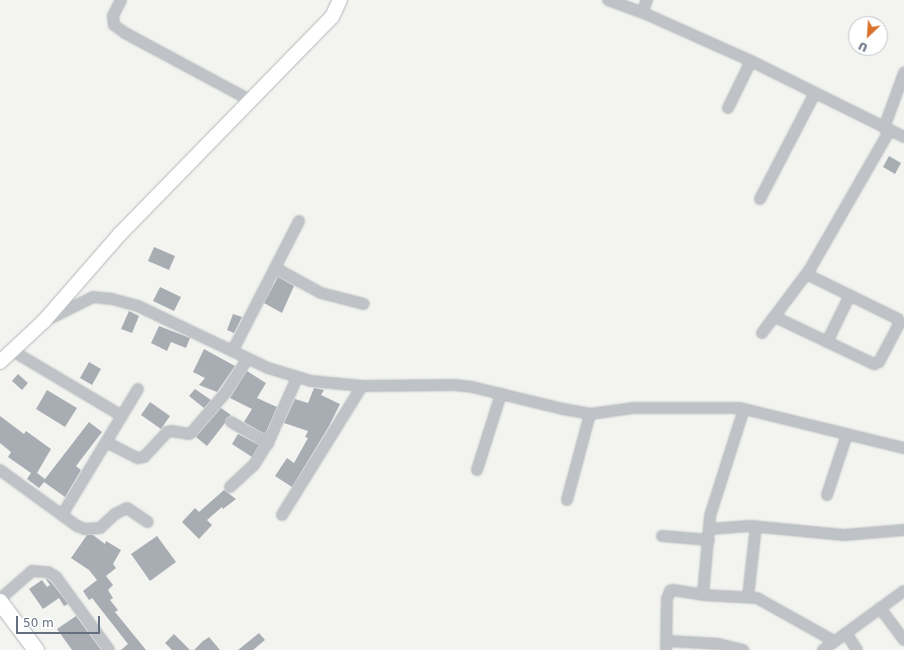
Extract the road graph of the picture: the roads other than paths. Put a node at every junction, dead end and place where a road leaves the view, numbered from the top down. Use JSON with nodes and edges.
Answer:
{"nodes":[{"id":1,"x":121,"y":0,"type":"edge"},
{"id":2,"x":340,"y":0,"type":"edge"},
{"id":3,"x":608,"y":0,"type":"edge"},
{"id":4,"x":647,"y":0,"type":"edge"},
{"id":5,"x":642,"y":12,"type":"junction"},
{"id":6,"x":751,"y":61,"type":"junction"},
{"id":7,"x":904,"y":72,"type":"edge"},
{"id":8,"x":815,"y":93,"type":"junction"},
{"id":9,"x":252,"y":100,"type":"junction"},
{"id":10,"x":728,"y":108,"type":"dead end"},
{"id":11,"x":887,"y":129,"type":"junction"},
{"id":12,"x":904,"y":137,"type":"edge"},
{"id":13,"x":760,"y":199,"type":"dead end"},
{"id":14,"x":298,"y":221,"type":"dead end"},
{"id":15,"x":275,"y":268,"type":"junction"},
{"id":16,"x":806,"y":274,"type":"junction"},
{"id":17,"x":850,"y":296,"type":"junction"},
{"id":18,"x":364,"y":304,"type":"dead end"},
{"id":19,"x":775,"y":317,"type":"junction"},
{"id":20,"x":44,"y":321,"type":"junction"},
{"id":21,"x":762,"y":333,"type":"dead end"},
{"id":22,"x":827,"y":342,"type":"junction"},
{"id":23,"x":11,"y":350,"type":"junction"},
{"id":24,"x":233,"y":350,"type":"junction"},
{"id":25,"x":248,"y":358,"type":"junction"},
{"id":26,"x":0,"y":362,"type":"edge"},
{"id":27,"x":297,"y":378,"type":"junction"},
{"id":28,"x":362,"y":386,"type":"junction"},
{"id":29,"x":138,"y":390,"type":"dead end"},
{"id":30,"x":500,"y":394,"type":"junction"},
{"id":31,"x":744,"y":409,"type":"junction"},
{"id":32,"x":590,"y":414,"type":"junction"},
{"id":33,"x":122,"y":416,"type":"junction"},
{"id":34,"x":231,"y":422,"type":"dead end"},
{"id":35,"x":847,"y":434,"type":"junction"},
{"id":36,"x":106,"y":442,"type":"junction"},
{"id":37,"x":268,"y":444,"type":"junction"},
{"id":38,"x":904,"y":448,"type":"edge"},
{"id":39,"x":0,"y":470,"type":"edge"},
{"id":40,"x":477,"y":470,"type":"dead end"},
{"id":41,"x":230,"y":486,"type":"dead end"},
{"id":42,"x":827,"y":495,"type":"dead end"},
{"id":43,"x":568,"y":500,"type":"dead end"},
{"id":44,"x":62,"y":515,"type":"junction"},
{"id":45,"x":282,"y":515,"type":"dead end"},
{"id":46,"x":148,"y":522,"type":"dead end"},
{"id":47,"x":756,"y":526,"type":"junction"},
{"id":48,"x":904,"y":530,"type":"edge"},
{"id":49,"x":709,"y":534,"type":"junction"},
{"id":50,"x":662,"y":536,"type":"dead end"},
{"id":51,"x":904,"y":591,"type":"edge"},
{"id":52,"x":703,"y":595,"type":"junction"},
{"id":53,"x":748,"y":597,"type":"junction"},
{"id":54,"x":0,"y":600,"type":"edge"},
{"id":55,"x":880,"y":608,"type":"junction"},
{"id":56,"x":846,"y":633,"type":"junction"},
{"id":57,"x":904,"y":640,"type":"edge"},
{"id":58,"x":834,"y":641,"type":"junction"},
{"id":59,"x":667,"y":645,"type":"edge"},
{"id":60,"x":36,"y":650,"type":"edge"},
{"id":61,"x":109,"y":650,"type":"edge"},
{"id":62,"x":743,"y":650,"type":"edge"},
{"id":63,"x":823,"y":650,"type":"edge"},
{"id":64,"x":857,"y":650,"type":"edge"}],
"edges":[{"from":1,"to":9,"type":"street"},
{"from":2,"to":9,"type":"street"},
{"from":3,"to":5,"type":"street"},
{"from":4,"to":5,"type":"street"},
{"from":5,"to":6,"type":"street"},
{"from":6,"to":8,"type":"street"},
{"from":6,"to":10,"type":"street"},
{"from":7,"to":11,"type":"street"},
{"from":8,"to":11,"type":"street"},
{"from":8,"to":13,"type":"street"},
{"from":9,"to":20,"type":"street"},
{"from":11,"to":12,"type":"street"},
{"from":11,"to":16,"type":"street"},
{"from":14,"to":15,"type":"street"},
{"from":15,"to":18,"type":"street"},
{"from":15,"to":24,"type":"street"},
{"from":16,"to":17,"type":"street"},
{"from":16,"to":19,"type":"street"},
{"from":17,"to":22,"type":"street"},
{"from":17,"to":22,"type":"street"},
{"from":19,"to":21,"type":"street"},
{"from":19,"to":22,"type":"street"},
{"from":20,"to":23,"type":"street"},
{"from":20,"to":24,"type":"street"},
{"from":23,"to":26,"type":"street"},
{"from":23,"to":33,"type":"street"},
{"from":24,"to":25,"type":"street"},
{"from":25,"to":27,"type":"street"},
{"from":25,"to":36,"type":"street"},
{"from":27,"to":28,"type":"street"},
{"from":27,"to":37,"type":"street"},
{"from":28,"to":30,"type":"street"},
{"from":28,"to":45,"type":"street"},
{"from":29,"to":33,"type":"street"},
{"from":30,"to":32,"type":"street"},
{"from":30,"to":40,"type":"street"},
{"from":31,"to":32,"type":"street"},
{"from":31,"to":35,"type":"street"},
{"from":31,"to":49,"type":"street"},
{"from":32,"to":43,"type":"street"},
{"from":33,"to":36,"type":"street"},
{"from":34,"to":37,"type":"street"},
{"from":35,"to":38,"type":"street"},
{"from":35,"to":42,"type":"street"},
{"from":36,"to":44,"type":"street"},
{"from":37,"to":41,"type":"street"},
{"from":39,"to":44,"type":"street"},
{"from":44,"to":46,"type":"street"},
{"from":47,"to":48,"type":"street"},
{"from":47,"to":49,"type":"street"},
{"from":47,"to":53,"type":"street"},
{"from":49,"to":50,"type":"street"},
{"from":49,"to":52,"type":"street"},
{"from":51,"to":55,"type":"street"},
{"from":52,"to":53,"type":"street"},
{"from":52,"to":59,"type":"street"},
{"from":53,"to":58,"type":"street"},
{"from":54,"to":60,"type":"main road"},
{"from":54,"to":61,"type":"street"},
{"from":55,"to":56,"type":"street"},
{"from":55,"to":57,"type":"street"},
{"from":56,"to":58,"type":"street"},
{"from":56,"to":64,"type":"street"},
{"from":58,"to":63,"type":"street"},
{"from":59,"to":62,"type":"street"}]}
